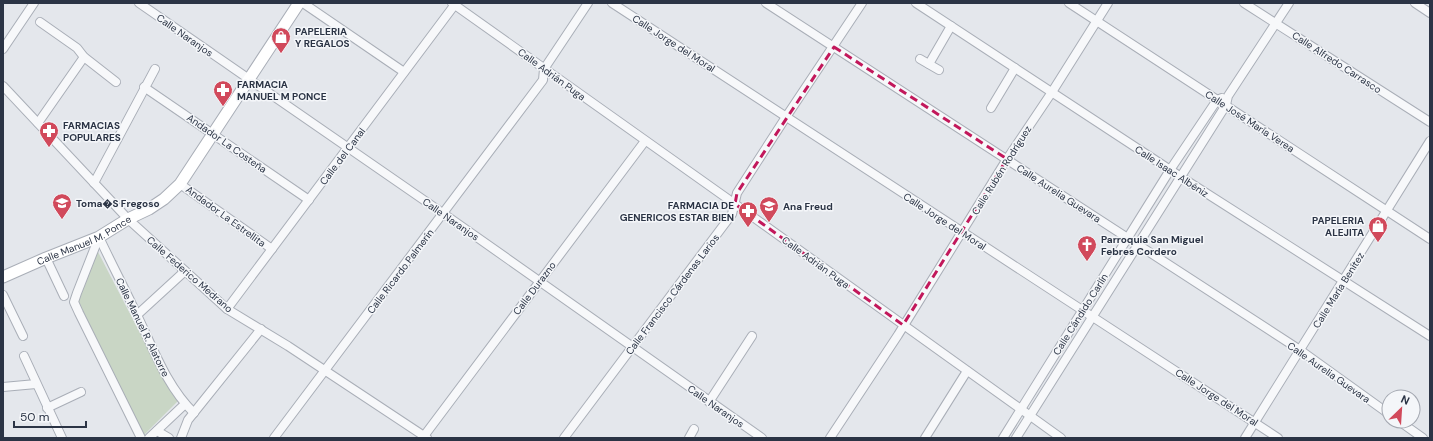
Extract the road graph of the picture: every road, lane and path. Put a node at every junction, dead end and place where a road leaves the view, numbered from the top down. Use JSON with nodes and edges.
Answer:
{"nodes":[{"id":1,"x":34,"y":3,"type":"edge"},
{"id":2,"x":139,"y":3,"type":"edge"},
{"id":3,"x":299,"y":3,"type":"edge"},
{"id":4,"x":304,"y":3,"type":"edge"},
{"id":5,"x":588,"y":3,"type":"edge"},
{"id":6,"x":612,"y":3,"type":"edge"},
{"id":7,"x":766,"y":3,"type":"edge"},
{"id":8,"x":862,"y":3,"type":"edge"},
{"id":9,"x":916,"y":3,"type":"edge"},
{"id":10,"x":1070,"y":3,"type":"edge"},
{"id":11,"x":1108,"y":3,"type":"edge"},
{"id":12,"x":1244,"y":3,"type":"edge"},
{"id":13,"x":1289,"y":3,"type":"edge"},
{"id":14,"x":1414,"y":3,"type":"edge"},
{"id":15,"x":454,"y":4,"type":"edge"},
{"id":16,"x":1430,"y":13,"type":"edge"},
{"id":17,"x":1097,"y":21,"type":"junction"},
{"id":18,"x":40,"y":22,"type":"dead end"},
{"id":19,"x":1276,"y":23,"type":"junction"},
{"id":20,"x":951,"y":26,"type":"junction"},
{"id":21,"x":834,"y":47,"type":"junction"},
{"id":22,"x":3,"y":49,"type":"edge"},
{"id":23,"x":84,"y":57,"type":"junction"},
{"id":24,"x":920,"y":59,"type":"dead end"},
{"id":25,"x":929,"y":64,"type":"junction"},
{"id":26,"x":1016,"y":68,"type":"junction"},
{"id":27,"x":155,"y":69,"type":"dead end"},
{"id":28,"x":544,"y":69,"type":"junction"},
{"id":29,"x":939,"y":70,"type":"dead end"},
{"id":30,"x":404,"y":72,"type":"junction"},
{"id":31,"x":248,"y":78,"type":"junction"},
{"id":32,"x":116,"y":82,"type":"dead end"},
{"id":33,"x":3,"y":86,"type":"edge"},
{"id":34,"x":144,"y":87,"type":"junction"},
{"id":35,"x":1052,"y":92,"type":"junction"},
{"id":36,"x":1228,"y":96,"type":"junction"},
{"id":37,"x":1217,"y":100,"type":"junction"},
{"id":38,"x":1226,"y":105,"type":"junction"},
{"id":39,"x":991,"y":108,"type":"dead end"},
{"id":40,"x":786,"y":117,"type":"junction"},
{"id":41,"x":1430,"y":122,"type":"edge"},
{"id":42,"x":38,"y":123,"type":"junction"},
{"id":43,"x":213,"y":134,"type":"junction"},
{"id":44,"x":645,"y":140,"type":"junction"},
{"id":45,"x":1430,"y":141,"type":"edge"},
{"id":46,"x":348,"y":148,"type":"junction"},
{"id":47,"x":1007,"y":159,"type":"junction"},
{"id":48,"x":1170,"y":170,"type":"junction"},
{"id":49,"x":1181,"y":177,"type":"junction"},
{"id":50,"x":94,"y":183,"type":"junction"},
{"id":51,"x":180,"y":184,"type":"junction"},
{"id":52,"x":309,"y":200,"type":"junction"},
{"id":53,"x":735,"y":204,"type":"junction"},
{"id":54,"x":1387,"y":211,"type":"junction"},
{"id":55,"x":444,"y":214,"type":"junction"},
{"id":56,"x":128,"y":219,"type":"junction"},
{"id":57,"x":962,"y":232,"type":"junction"},
{"id":58,"x":99,"y":237,"type":"junction"},
{"id":59,"x":1128,"y":238,"type":"junction"},
{"id":60,"x":1430,"y":239,"type":"edge"},
{"id":61,"x":1138,"y":245,"type":"junction"},
{"id":62,"x":272,"y":249,"type":"junction"},
{"id":63,"x":46,"y":258,"type":"junction"},
{"id":64,"x":185,"y":270,"type":"junction"},
{"id":65,"x":3,"y":277,"type":"edge"},
{"id":66,"x":1343,"y":281,"type":"junction"},
{"id":67,"x":539,"y":282,"type":"junction"},
{"id":68,"x":3,"y":295,"type":"edge"},
{"id":69,"x":64,"y":296,"type":"dead end"},
{"id":70,"x":227,"y":309,"type":"junction"},
{"id":71,"x":1083,"y":310,"type":"junction"},
{"id":72,"x":137,"y":314,"type":"junction"},
{"id":73,"x":1093,"y":317,"type":"junction"},
{"id":74,"x":903,"y":325,"type":"junction"},
{"id":75,"x":261,"y":329,"type":"junction"},
{"id":76,"x":23,"y":336,"type":"dead end"},
{"id":77,"x":752,"y":336,"type":"dead end"},
{"id":78,"x":1430,"y":336,"type":"edge"},
{"id":79,"x":632,"y":348,"type":"junction"},
{"id":80,"x":1300,"y":350,"type":"junction"},
{"id":81,"x":24,"y":356,"type":"dead end"},
{"id":82,"x":326,"y":371,"type":"junction"},
{"id":83,"x":967,"y":371,"type":"junction"},
{"id":84,"x":36,"y":384,"type":"junction"},
{"id":85,"x":3,"y":387,"type":"edge"},
{"id":86,"x":80,"y":392,"type":"dead end"},
{"id":87,"x":709,"y":402,"type":"junction"},
{"id":88,"x":185,"y":404,"type":"junction"},
{"id":89,"x":47,"y":408,"type":"junction"},
{"id":90,"x":1381,"y":408,"type":"edge"},
{"id":91,"x":1021,"y":410,"type":"junction"},
{"id":92,"x":194,"y":412,"type":"junction"},
{"id":93,"x":1030,"y":416,"type":"junction"},
{"id":94,"x":1255,"y":422,"type":"junction"},
{"id":95,"x":694,"y":429,"type":"dead end"},
{"id":96,"x":1410,"y":429,"type":"edge"},
{"id":97,"x":157,"y":430,"type":"junction"},
{"id":98,"x":425,"y":437,"type":"edge"},
{"id":99,"x":62,"y":438,"type":"edge"},
{"id":100,"x":141,"y":438,"type":"edge"},
{"id":101,"x":148,"y":438,"type":"edge"},
{"id":102,"x":169,"y":438,"type":"edge"},
{"id":103,"x":181,"y":438,"type":"edge"},
{"id":104,"x":274,"y":438,"type":"edge"},
{"id":105,"x":564,"y":438,"type":"edge"},
{"id":106,"x":689,"y":438,"type":"edge"},
{"id":107,"x":762,"y":438,"type":"edge"},
{"id":108,"x":830,"y":438,"type":"edge"},
{"id":109,"x":925,"y":438,"type":"edge"},
{"id":110,"x":1003,"y":438,"type":"edge"},
{"id":111,"x":1016,"y":438,"type":"edge"},
{"id":112,"x":1061,"y":438,"type":"edge"},
{"id":113,"x":1245,"y":438,"type":"edge"},
{"id":114,"x":1278,"y":438,"type":"edge"},
{"id":115,"x":1423,"y":438,"type":"edge"}],
"edges":[{"from":1,"to":22,"type":"street"},
{"from":2,"to":31,"type":"street","name":"Calle Naranjos"},
{"from":3,"to":31,"type":"street","name":"Calle Manuel M. Ponce"},
{"from":4,"to":30,"type":"street"},
{"from":5,"to":28,"type":"street","name":"Calle Ricardo Palmerín"},
{"from":6,"to":40,"type":"street","name":"Calle Jorge del Moral"},
{"from":7,"to":21,"type":"street","name":"Calle Aurelia Guevara"},
{"from":8,"to":21,"type":"street","name":"Calle Francisco Cárdenas Larios"},
{"from":9,"to":20,"type":"street","name":"Calle Isaac Albéniz"},
{"from":10,"to":17,"type":"street","name":"Calle José María Verea"},
{"from":11,"to":17,"type":"street","name":"Calle Rubén Rodríguez"},
{"from":12,"to":19,"type":"street","name":"Calle Alfredo Carrasco"},
{"from":13,"to":19,"type":"street","name":"Calle Cándido Carlín"},
{"from":14,"to":16,"type":"street"},
{"from":15,"to":28,"type":"street","name":"Calle Adrián Puga"},
{"from":15,"to":30,"type":"street","name":"Calle del Canal"},
{"from":17,"to":35,"type":"street","name":"Calle Rubén Rodríguez"},
{"from":17,"to":37,"type":"street","name":"Calle José María Verea"},
{"from":18,"to":23,"type":"street"},
{"from":19,"to":36,"type":"street","name":"Calle Cándido Carlín"},
{"from":19,"to":41,"type":"street","name":"Calle Alfredo Carrasco"},
{"from":20,"to":25,"type":"street"},
{"from":20,"to":26,"type":"street","name":"Calle Isaac Albéniz"},
{"from":21,"to":40,"type":"street","name":"Calle Francisco Cárdenas Larios"},
{"from":21,"to":47,"type":"street","name":"Calle Aurelia Guevara"},
{"from":23,"to":32,"type":"street"},
{"from":23,"to":42,"type":"street"},
{"from":24,"to":25,"type":"street"},
{"from":25,"to":29,"type":"street"},
{"from":26,"to":35,"type":"street","name":"Calle Isaac Albéniz"},
{"from":26,"to":39,"type":"street"},
{"from":27,"to":34,"type":"street"},
{"from":28,"to":44,"type":"street","name":"Calle Adrián Puga"},
{"from":28,"to":55,"type":"street","name":"Calle Ricardo Palmerín"},
{"from":30,"to":46,"type":"street","name":"Calle del Canal"},
{"from":31,"to":43,"type":"street","name":"Calle Manuel M. Ponce"},
{"from":31,"to":46,"type":"street","name":"Calle Naranjos"},
{"from":33,"to":42,"type":"street","name":"Calle Federico Medrano"},
{"from":34,"to":43,"type":"street","name":"Andador La Costeña"},
{"from":34,"to":50,"type":"street"},
{"from":35,"to":47,"type":"street","name":"Calle Rubén Rodríguez"},
{"from":35,"to":48,"type":"street","name":"Calle Isaac Albéniz"},
{"from":36,"to":37,"type":"street"},
{"from":36,"to":38,"type":"street","name":"Calle Cándido Carlín"},
{"from":37,"to":38,"type":"street","name":"Calle José María Verea"},
{"from":37,"to":48,"type":"street","name":"Calle Cándido Carlín"},
{"from":38,"to":49,"type":"street","name":"Calle Cándido Carlín"},
{"from":38,"to":54,"type":"street","name":"Calle José María Verea"},
{"from":40,"to":53,"type":"street","name":"Calle Francisco Cárdenas Larios"},
{"from":40,"to":57,"type":"street","name":"Calle Jorge del Moral"},
{"from":42,"to":50,"type":"street","name":"Calle Federico Medrano"},
{"from":43,"to":51,"type":"street","name":"Calle Manuel M. Ponce"},
{"from":43,"to":52,"type":"street","name":"Andador La Costeña"},
{"from":44,"to":53,"type":"street","name":"Calle Adrián Puga"},
{"from":44,"to":67,"type":"street","name":"Calle Durazno"},
{"from":45,"to":54,"type":"street","name":"Calle María Benítez"},
{"from":46,"to":52,"type":"street","name":"Calle del Canal"},
{"from":46,"to":55,"type":"street","name":"Calle Naranjos"},
{"from":47,"to":57,"type":"street","name":"Calle Rubén Rodríguez"},
{"from":47,"to":59,"type":"street","name":"Calle Aurelia Guevara"},
{"from":48,"to":49,"type":"street","name":"Calle Isaac Albéniz"},
{"from":48,"to":59,"type":"street","name":"Calle Cándido Carlín"},
{"from":49,"to":61,"type":"street","name":"Calle Cándido Carlín"},
{"from":49,"to":66,"type":"street","name":"Calle Isaac Albéniz"},
{"from":50,"to":56,"type":"street","name":"Calle Federico Medrano"},
{"from":51,"to":56,"type":"street","name":"Calle Manuel M. Ponce"},
{"from":51,"to":62,"type":"street","name":"Andador La Estrellita"},
{"from":52,"to":62,"type":"street","name":"Calle del Canal"},
{"from":53,"to":74,"type":"street","name":"Calle Adrián Puga"},
{"from":53,"to":79,"type":"street","name":"Calle Francisco Cárdenas Larios"},
{"from":54,"to":60,"type":"street","name":"Calle José María Verea"},
{"from":54,"to":66,"type":"street","name":"Calle María Benítez"},
{"from":55,"to":67,"type":"street","name":"Calle Naranjos"},
{"from":55,"to":82,"type":"street","name":"Calle Ricardo Palmerín"},
{"from":56,"to":58,"type":"street","name":"Calle Manuel M. Ponce"},
{"from":56,"to":64,"type":"street","name":"Calle Federico Medrano"},
{"from":57,"to":71,"type":"street","name":"Calle Jorge del Moral"},
{"from":57,"to":74,"type":"street","name":"Calle Rubén Rodríguez"},
{"from":58,"to":63,"type":"street","name":"Calle Manuel M. Ponce"},
{"from":58,"to":72,"type":"street","name":"Calle Manuel R. Alatorre"},
{"from":58,"to":100,"type":"street"},
{"from":59,"to":61,"type":"street","name":"Calle Aurelia Guevara"},
{"from":59,"to":71,"type":"street","name":"Calle Cándido Carlín"},
{"from":61,"to":73,"type":"street","name":"Calle Cándido Carlín"},
{"from":61,"to":80,"type":"street","name":"Calle Aurelia Guevara"},
{"from":62,"to":70,"type":"street","name":"Calle del Canal"},
{"from":63,"to":65,"type":"street","name":"Calle Manuel M. Ponce"},
{"from":63,"to":69,"type":"street"},
{"from":64,"to":70,"type":"street","name":"Calle Federico Medrano"},
{"from":64,"to":72,"type":"street"},
{"from":66,"to":78,"type":"street","name":"Calle Isaac Albéniz"},
{"from":66,"to":80,"type":"street","name":"Calle María Benítez"},
{"from":67,"to":79,"type":"street","name":"Calle Naranjos"},
{"from":67,"to":98,"type":"street","name":"Calle Durazno"},
{"from":68,"to":76,"type":"street"},
{"from":70,"to":75,"type":"street","name":"Calle Federico Medrano"},
{"from":71,"to":73,"type":"street","name":"Calle Jorge del Moral"},
{"from":71,"to":91,"type":"street","name":"Calle Cándido Carlín"},
{"from":72,"to":88,"type":"street","name":"Calle Manuel R. Alatorre"},
{"from":73,"to":93,"type":"street","name":"Calle Cándido Carlín"},
{"from":73,"to":94,"type":"street","name":"Calle Jorge del Moral"},
{"from":74,"to":83,"type":"street","name":"Calle Adrián Puga"},
{"from":74,"to":108,"type":"street","name":"Calle Rubén Rodríguez"},
{"from":75,"to":82,"type":"street","name":"Calle Federico Medrano"},
{"from":75,"to":92,"type":"street"},
{"from":77,"to":87,"type":"street"},
{"from":79,"to":87,"type":"street","name":"Calle Naranjos"},
{"from":79,"to":105,"type":"street","name":"Calle Francisco Cárdenas Larios"},
{"from":80,"to":90,"type":"street","name":"Calle Aurelia Guevara"},
{"from":80,"to":94,"type":"street","name":"Calle María Benítez"},
{"from":81,"to":84,"type":"street"},
{"from":82,"to":98,"type":"street","name":"Calle Federico Medrano"},
{"from":82,"to":104,"type":"street","name":"Calle Ricardo Palmerín"},
{"from":83,"to":91,"type":"street","name":"Calle Adrián Puga"},
{"from":83,"to":109,"type":"street"},
{"from":84,"to":85,"type":"street"},
{"from":84,"to":89,"type":"street"},
{"from":86,"to":89,"type":"street"},
{"from":87,"to":107,"type":"street","name":"Calle Naranjos"},
{"from":88,"to":92,"type":"street","name":"Calle Manuel R. Alatorre"},
{"from":88,"to":97,"type":"street"},
{"from":89,"to":99,"type":"street"},
{"from":91,"to":93,"type":"street","name":"Calle Adrián Puga"},
{"from":91,"to":110,"type":"street","name":"Calle Cándido Carlín"},
{"from":92,"to":103,"type":"street"},
{"from":93,"to":111,"type":"street","name":"Calle Cándido Carlín"},
{"from":93,"to":112,"type":"street","name":"Calle Adrián Puga"},
{"from":94,"to":113,"type":"street","name":"Calle María Benítez"},
{"from":94,"to":114,"type":"street","name":"Calle Jorge del Moral"},
{"from":95,"to":106,"type":"street"},
{"from":96,"to":115,"type":"street"},
{"from":97,"to":101,"type":"street"},
{"from":97,"to":102,"type":"street"}]}
